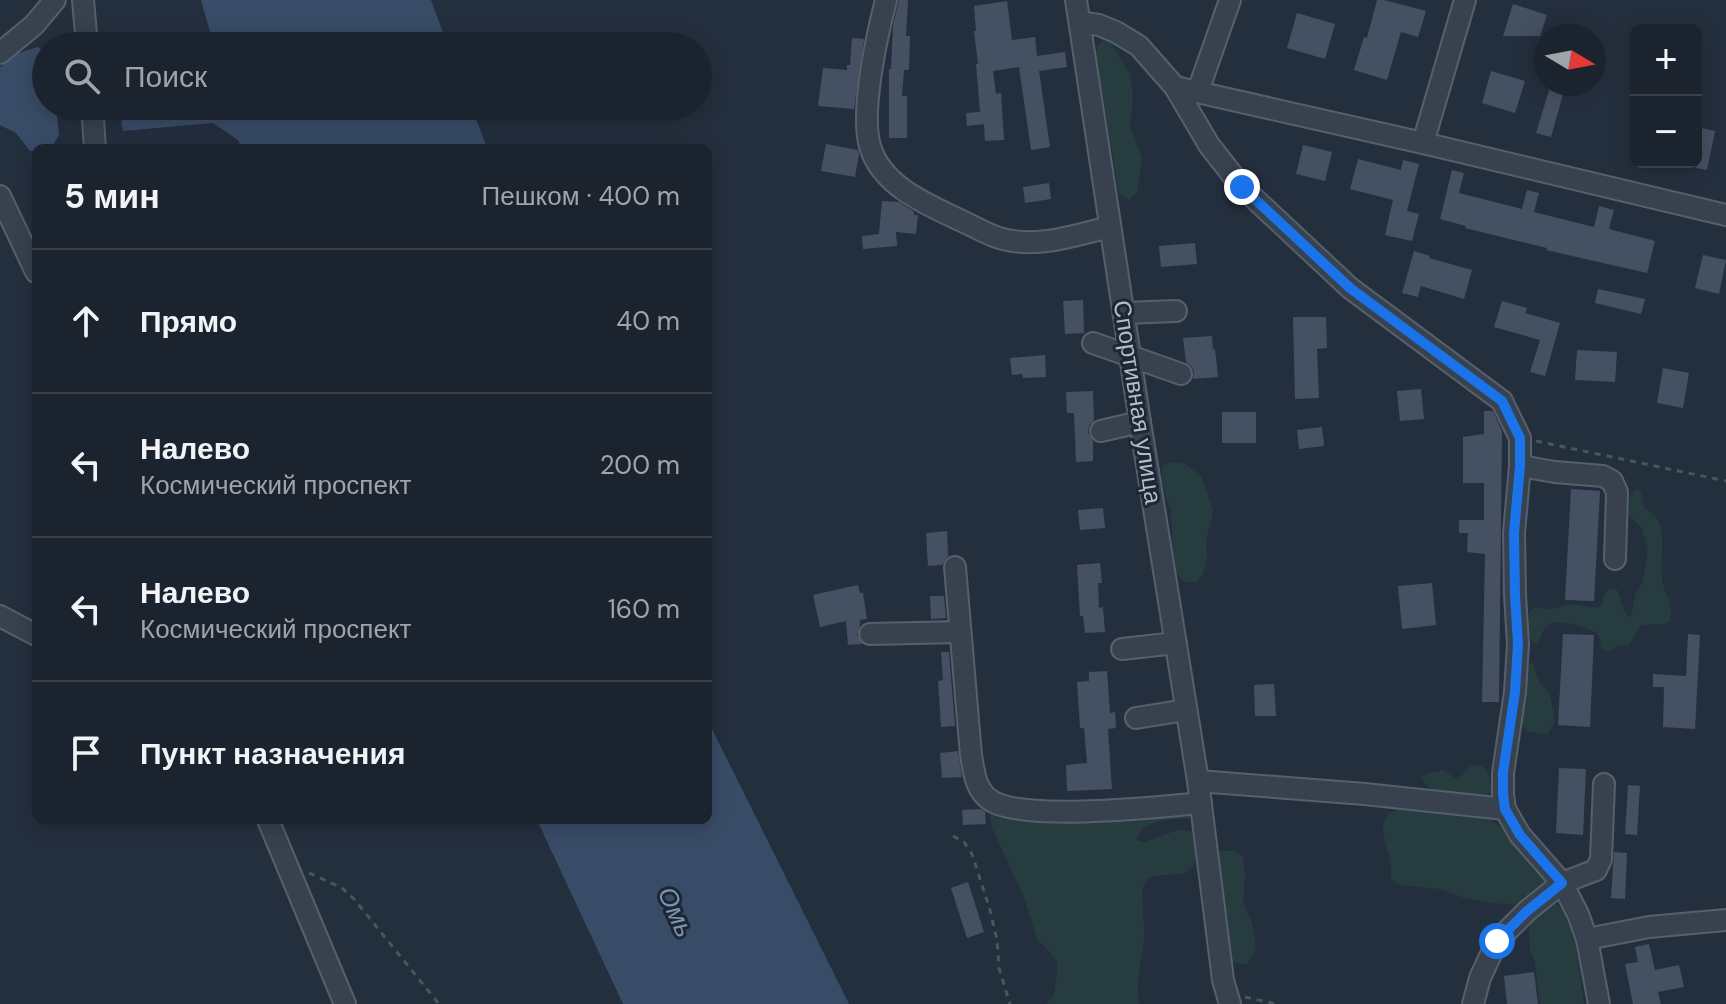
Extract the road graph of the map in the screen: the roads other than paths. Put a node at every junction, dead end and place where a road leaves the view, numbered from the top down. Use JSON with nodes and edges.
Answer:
{"nodes":[{"id":1,"x":55,"y":0,"type":"edge"},
{"id":2,"x":83,"y":0,"type":"edge"},
{"id":3,"x":886,"y":0,"type":"edge"},
{"id":4,"x":1076,"y":0,"type":"edge"},
{"id":5,"x":1230,"y":0,"type":"edge"},
{"id":6,"x":1465,"y":0,"type":"edge"},
{"id":7,"x":1080,"y":22,"type":"junction"},
{"id":8,"x":86,"y":32,"type":"edge"},
{"id":9,"x":0,"y":53,"type":"edge"},
{"id":10,"x":1175,"y":87,"type":"junction"},
{"id":11,"x":1198,"y":91,"type":"junction"},
{"id":12,"x":93,"y":120,"type":"edge"},
{"id":13,"x":1423,"y":143,"type":"junction"},
{"id":14,"x":95,"y":144,"type":"edge"},
{"id":15,"x":0,"y":196,"type":"edge"},
{"id":16,"x":1726,"y":215,"type":"edge"},
{"id":17,"x":1110,"y":227,"type":"junction"},
{"id":18,"x":32,"y":264,"type":"edge"},
{"id":19,"x":1176,"y":311,"type":"dead end"},
{"id":20,"x":1124,"y":313,"type":"junction"},
{"id":21,"x":1093,"y":343,"type":"dead end"},
{"id":22,"x":1130,"y":356,"type":"junction"},
{"id":23,"x":1181,"y":374,"type":"dead end"},
{"id":24,"x":1140,"y":422,"type":"junction"},
{"id":25,"x":1101,"y":431,"type":"dead end"},
{"id":26,"x":1520,"y":466,"type":"junction"},
{"id":27,"x":1615,"y":559,"type":"dead end"},
{"id":28,"x":955,"y":567,"type":"dead end"},
{"id":29,"x":0,"y":616,"type":"edge"},
{"id":30,"x":960,"y":632,"type":"junction"},
{"id":31,"x":32,"y":633,"type":"edge"},
{"id":32,"x":870,"y":634,"type":"dead end"},
{"id":33,"x":1176,"y":643,"type":"junction"},
{"id":34,"x":1122,"y":649,"type":"dead end"},
{"id":35,"x":1186,"y":710,"type":"junction"},
{"id":36,"x":1136,"y":718,"type":"dead end"},
{"id":37,"x":1198,"y":781,"type":"junction"},
{"id":38,"x":1604,"y":784,"type":"dead end"},
{"id":39,"x":1201,"y":803,"type":"junction"},
{"id":40,"x":1505,"y":809,"type":"junction"},
{"id":41,"x":270,"y":824,"type":"edge"},
{"id":42,"x":1562,"y":883,"type":"junction"},
{"id":43,"x":1726,"y":920,"type":"edge"},
{"id":44,"x":1587,"y":939,"type":"junction"},
{"id":45,"x":1223,"y":995,"type":"edge"},
{"id":46,"x":345,"y":1004,"type":"edge"},
{"id":47,"x":1473,"y":1004,"type":"edge"},
{"id":48,"x":1599,"y":1004,"type":"edge"}],
"edges":[{"from":1,"to":9,"type":"street"},
{"from":2,"to":8,"type":"street"},
{"from":3,"to":17,"type":"street"},
{"from":4,"to":7,"type":"street","name":"Спортивная улица"},
{"from":5,"to":11,"type":"street"},
{"from":6,"to":13,"type":"street"},
{"from":7,"to":10,"type":"street"},
{"from":7,"to":17,"type":"street","name":"Спортивная улица"},
{"from":10,"to":11,"type":"street"},
{"from":10,"to":26,"type":"street"},
{"from":11,"to":13,"type":"street"},
{"from":12,"to":14,"type":"street"},
{"from":13,"to":16,"type":"street"},
{"from":15,"to":18,"type":"street"},
{"from":17,"to":20,"type":"street","name":"Спортивная улица"},
{"from":19,"to":20,"type":"street"},
{"from":20,"to":22,"type":"street","name":"Спортивная улица"},
{"from":21,"to":22,"type":"street"},
{"from":22,"to":23,"type":"street"},
{"from":22,"to":24,"type":"street","name":"Спортивная улица"},
{"from":24,"to":25,"type":"street"},
{"from":24,"to":33,"type":"street","name":"Спортивная улица"},
{"from":26,"to":27,"type":"street"},
{"from":26,"to":40,"type":"street"},
{"from":28,"to":30,"type":"street"},
{"from":29,"to":31,"type":"street"},
{"from":30,"to":32,"type":"street"},
{"from":30,"to":39,"type":"street"},
{"from":33,"to":34,"type":"street"},
{"from":33,"to":35,"type":"street","name":"Спортивная улица"},
{"from":35,"to":36,"type":"street"},
{"from":35,"to":37,"type":"street","name":"Спортивная улица"},
{"from":37,"to":39,"type":"street","name":"Спортивная улица"},
{"from":37,"to":40,"type":"street"},
{"from":38,"to":42,"type":"street"},
{"from":39,"to":45,"type":"street","name":"Спортивная улица"},
{"from":40,"to":42,"type":"street"},
{"from":41,"to":46,"type":"street"},
{"from":42,"to":44,"type":"street"},
{"from":42,"to":47,"type":"street"},
{"from":43,"to":44,"type":"street"},
{"from":44,"to":48,"type":"street"}]}
